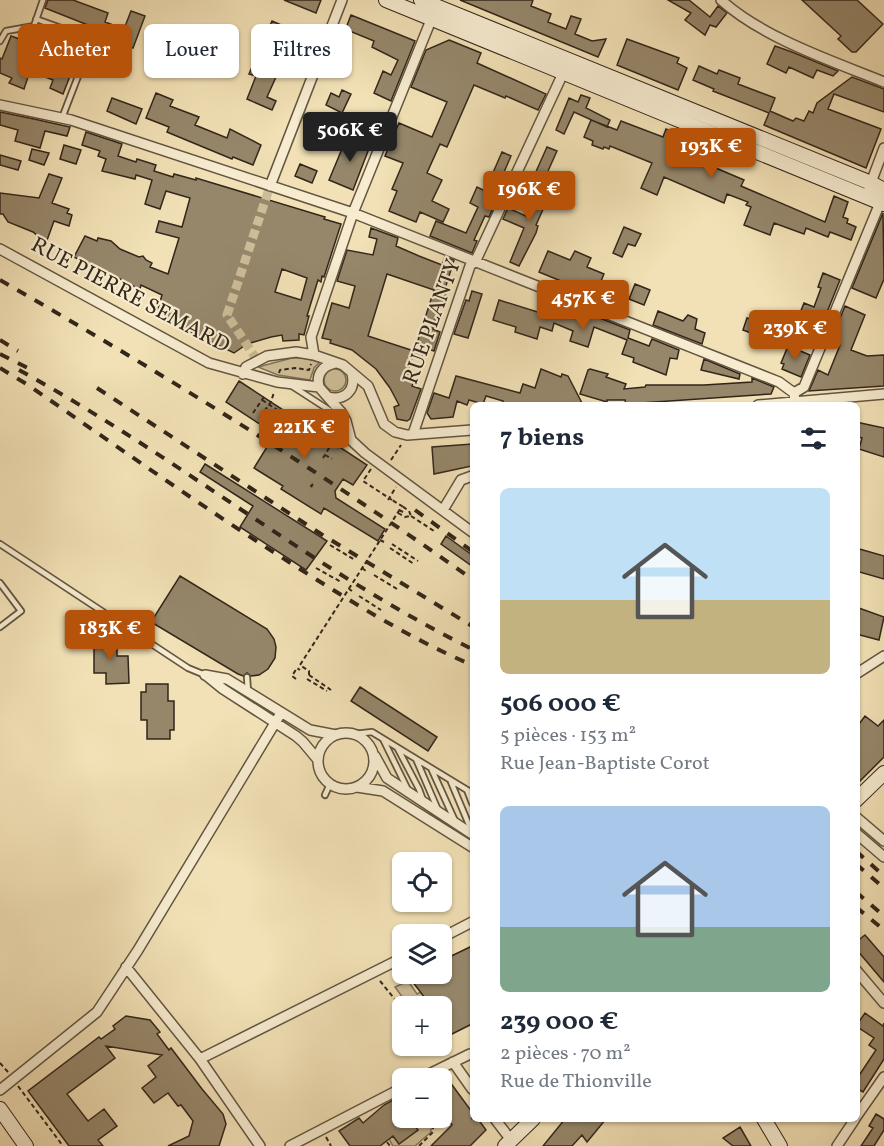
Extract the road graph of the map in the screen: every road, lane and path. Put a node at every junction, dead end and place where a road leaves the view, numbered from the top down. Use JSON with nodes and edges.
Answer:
{"nodes":[{"id":1,"x":44,"y":0,"type":"edge"},
{"id":2,"x":342,"y":0,"type":"edge"},
{"id":3,"x":386,"y":0,"type":"edge"},
{"id":4,"x":421,"y":0,"type":"edge"},
{"id":5,"x":721,"y":0,"type":"edge"},
{"id":6,"x":36,"y":20,"type":"junction"},
{"id":7,"x":431,"y":20,"type":"junction"},
{"id":8,"x":0,"y":41,"type":"edge"},
{"id":9,"x":566,"y":67,"type":"junction"},
{"id":10,"x":884,"y":82,"type":"edge"},
{"id":11,"x":0,"y":105,"type":"edge"},
{"id":12,"x":62,"y":118,"type":"junction"},
{"id":13,"x":884,"y":148,"type":"edge"},
{"id":14,"x":270,"y":186,"type":"junction"},
{"id":15,"x":881,"y":194,"type":"edge"},
{"id":16,"x":352,"y":213,"type":"junction"},
{"id":17,"x":0,"y":249,"type":"edge"},
{"id":18,"x":474,"y":262,"type":"junction"},
{"id":19,"x":314,"y":355,"type":"junction"},
{"id":20,"x":335,"y":363,"type":"junction"},
{"id":21,"x":243,"y":374,"type":"junction"},
{"id":22,"x":352,"y":374,"type":"junction"},
{"id":23,"x":278,"y":375,"type":"dead end"},
{"id":24,"x":290,"y":384,"type":"junction"},
{"id":25,"x":275,"y":387,"type":"dead end"},
{"id":26,"x":319,"y":387,"type":"junction"},
{"id":27,"x":884,"y":394,"type":"edge"},
{"id":28,"x":328,"y":397,"type":"junction"},
{"id":29,"x":794,"y":397,"type":"junction"},
{"id":30,"x":772,"y":402,"type":"edge"},
{"id":31,"x":254,"y":413,"type":"dead end"},
{"id":32,"x":260,"y":417,"type":"dead end"},
{"id":33,"x":333,"y":419,"type":"dead end"},
{"id":34,"x":346,"y":421,"type":"junction"},
{"id":35,"x":470,"y":430,"type":"edge"},
{"id":36,"x":322,"y":433,"type":"dead end"},
{"id":37,"x":410,"y":434,"type":"junction"},
{"id":38,"x":334,"y":440,"type":"dead end"},
{"id":39,"x":331,"y":445,"type":"junction"},
{"id":40,"x":338,"y":449,"type":"dead end"},
{"id":41,"x":325,"y":455,"type":"junction"},
{"id":42,"x":323,"y":458,"type":"dead end"},
{"id":43,"x":332,"y":459,"type":"dead end"},
{"id":44,"x":379,"y":464,"type":"junction"},
{"id":45,"x":470,"y":477,"type":"edge"},
{"id":46,"x":393,"y":492,"type":"dead end"},
{"id":47,"x":388,"y":500,"type":"dead end"},
{"id":48,"x":402,"y":506,"type":"junction"},
{"id":49,"x":443,"y":510,"type":"junction"},
{"id":50,"x":400,"y":512,"type":"junction"},
{"id":51,"x":411,"y":516,"type":"junction"},
{"id":52,"x":470,"y":530,"type":"edge"},
{"id":53,"x":434,"y":531,"type":"dead end"},
{"id":54,"x":0,"y":544,"type":"edge"},
{"id":55,"x":330,"y":546,"type":"dead end"},
{"id":56,"x":355,"y":560,"type":"dead end"},
{"id":57,"x":418,"y":561,"type":"dead end"},
{"id":58,"x":414,"y":564,"type":"dead end"},
{"id":59,"x":316,"y":568,"type":"dead end"},
{"id":60,"x":362,"y":568,"type":"junction"},
{"id":61,"x":366,"y":571,"type":"dead end"},
{"id":62,"x":374,"y":574,"type":"dead end"},
{"id":63,"x":341,"y":582,"type":"dead end"},
{"id":64,"x":0,"y":583,"type":"edge"},
{"id":65,"x":397,"y":589,"type":"dead end"},
{"id":66,"x":359,"y":596,"type":"dead end"},
{"id":67,"x":381,"y":610,"type":"dead end"},
{"id":68,"x":0,"y":627,"type":"edge"},
{"id":69,"x":884,"y":656,"type":"edge"},
{"id":70,"x":300,"y":665,"type":"junction"},
{"id":71,"x":860,"y":671,"type":"edge"},
{"id":72,"x":205,"y":675,"type":"junction"},
{"id":73,"x":248,"y":677,"type":"dead end"},
{"id":74,"x":308,"y":677,"type":"junction"},
{"id":75,"x":296,"y":680,"type":"dead end"},
{"id":76,"x":331,"y":690,"type":"dead end"},
{"id":77,"x":327,"y":691,"type":"dead end"},
{"id":78,"x":248,"y":692,"type":"junction"},
{"id":79,"x":281,"y":713,"type":"junction"},
{"id":80,"x":276,"y":723,"type":"junction"},
{"id":81,"x":354,"y":734,"type":"junction"},
{"id":82,"x":336,"y":735,"type":"junction"},
{"id":83,"x":383,"y":738,"type":"junction"},
{"id":84,"x":396,"y":746,"type":"junction"},
{"id":85,"x":374,"y":754,"type":"junction"},
{"id":86,"x":416,"y":758,"type":"junction"},
{"id":87,"x":318,"y":760,"type":"junction"},
{"id":88,"x":431,"y":768,"type":"junction"},
{"id":89,"x":884,"y":772,"type":"edge"},
{"id":90,"x":450,"y":780,"type":"junction"},
{"id":91,"x":330,"y":784,"type":"junction"},
{"id":92,"x":357,"y":787,"type":"junction"},
{"id":93,"x":466,"y":790,"type":"junction"},
{"id":94,"x":470,"y":792,"type":"edge"},
{"id":95,"x":409,"y":794,"type":"junction"},
{"id":96,"x":325,"y":795,"type":"dead end"},
{"id":97,"x":860,"y":796,"type":"edge"},
{"id":98,"x":470,"y":799,"type":"edge"},
{"id":99,"x":424,"y":803,"type":"junction"},
{"id":100,"x":438,"y":812,"type":"junction"},
{"id":101,"x":860,"y":820,"type":"edge"},
{"id":102,"x":456,"y":823,"type":"junction"},
{"id":103,"x":470,"y":828,"type":"edge"},
{"id":104,"x":470,"y":832,"type":"edge"},
{"id":105,"x":860,"y":836,"type":"edge"},
{"id":106,"x":884,"y":841,"type":"edge"},
{"id":107,"x":470,"y":846,"type":"edge"},
{"id":108,"x":884,"y":857,"type":"edge"},
{"id":109,"x":470,"y":923,"type":"edge"},
{"id":110,"x":452,"y":932,"type":"edge"},
{"id":111,"x":392,"y":963,"type":"edge"},
{"id":112,"x":126,"y":967,"type":"junction"},
{"id":113,"x":860,"y":975,"type":"edge"},
{"id":114,"x":362,"y":978,"type":"junction"},
{"id":115,"x":393,"y":996,"type":"edge"},
{"id":116,"x":884,"y":1003,"type":"edge"},
{"id":117,"x":470,"y":1053,"type":"dead end"},
{"id":118,"x":440,"y":1056,"type":"edge"},
{"id":119,"x":200,"y":1059,"type":"junction"},
{"id":120,"x":453,"y":1062,"type":"junction"},
{"id":121,"x":0,"y":1063,"type":"edge"},
{"id":122,"x":441,"y":1068,"type":"edge"},
{"id":123,"x":9,"y":1075,"type":"dead end"},
{"id":124,"x":884,"y":1077,"type":"edge"},
{"id":125,"x":16,"y":1084,"type":"dead end"},
{"id":126,"x":470,"y":1086,"type":"edge"},
{"id":127,"x":0,"y":1090,"type":"edge"},
{"id":128,"x":392,"y":1093,"type":"edge"},
{"id":129,"x":0,"y":1109,"type":"edge"},
{"id":130,"x":860,"y":1112,"type":"edge"},
{"id":131,"x":497,"y":1122,"type":"edge"},
{"id":132,"x":530,"y":1122,"type":"edge"},
{"id":133,"x":766,"y":1122,"type":"edge"},
{"id":134,"x":853,"y":1122,"type":"edge"},
{"id":135,"x":0,"y":1123,"type":"edge"},
{"id":136,"x":433,"y":1128,"type":"edge"},
{"id":137,"x":387,"y":1142,"type":"dead end"},
{"id":138,"x":508,"y":1143,"type":"edge"},
{"id":139,"x":17,"y":1146,"type":"edge"},
{"id":140,"x":26,"y":1146,"type":"edge"},
{"id":141,"x":63,"y":1146,"type":"edge"},
{"id":142,"x":260,"y":1146,"type":"edge"},
{"id":143,"x":290,"y":1146,"type":"edge"},
{"id":144,"x":390,"y":1146,"type":"edge"},
{"id":145,"x":418,"y":1146,"type":"edge"},
{"id":146,"x":780,"y":1146,"type":"edge"},
{"id":147,"x":837,"y":1146,"type":"edge"}],
"edges":[{"from":1,"to":6,"type":"lane"},
{"from":2,"to":14,"type":"street"},
{"from":3,"to":7,"type":"main road"},
{"from":4,"to":9,"type":"main road"},
{"from":5,"to":10,"type":"street"},
{"from":6,"to":8,"type":"lane"},
{"from":6,"to":12,"type":"lane"},
{"from":7,"to":9,"type":"main road"},
{"from":7,"to":16,"type":"street"},
{"from":9,"to":15,"type":"main road"},
{"from":9,"to":15,"type":"main road"},
{"from":9,"to":18,"type":"street","name":"RUE PLANTY"},
{"from":11,"to":12,"type":"street"},
{"from":12,"to":14,"type":"street"},
{"from":13,"to":15,"type":"street"},
{"from":14,"to":16,"type":"street"},
{"from":15,"to":29,"type":"street"},
{"from":16,"to":18,"type":"street"},
{"from":16,"to":19,"type":"street"},
{"from":17,"to":21,"type":"street","name":"RUE PIERRE SEMARD"},
{"from":18,"to":29,"type":"street"},
{"from":18,"to":37,"type":"street","name":"RUE PLANTY"},
{"from":19,"to":20,"type":"street"},
{"from":19,"to":21,"type":"street"},
{"from":19,"to":23,"type":"path"},
{"from":20,"to":22,"type":"street"},
{"from":20,"to":26,"type":"street"},
{"from":21,"to":24,"type":"street","name":"RUE PIERRE SEMARD"},
{"from":22,"to":28,"type":"street"},
{"from":22,"to":37,"type":"street"},
{"from":24,"to":26,"type":"street","name":"RUE PIERRE SEMARD"},
{"from":24,"to":34,"type":"lane"},
{"from":25,"to":32,"type":"path"},
{"from":26,"to":28,"type":"street"},
{"from":27,"to":29,"type":"street"},
{"from":28,"to":34,"type":"street"},
{"from":29,"to":30,"type":"street"},
{"from":31,"to":39,"type":"path"},
{"from":33,"to":36,"type":"path"},
{"from":34,"to":44,"type":"street"},
{"from":35,"to":37,"type":"street"},
{"from":37,"to":44,"type":"path"},
{"from":38,"to":39,"type":"path"},
{"from":39,"to":40,"type":"path"},
{"from":39,"to":41,"type":"path"},
{"from":41,"to":42,"type":"path"},
{"from":41,"to":43,"type":"path"},
{"from":44,"to":48,"type":"path","bridge":true},
{"from":44,"to":49,"type":"street"},
{"from":45,"to":49,"type":"street"},
{"from":46,"to":47,"type":"path"},
{"from":48,"to":50,"type":"path","bridge":true},
{"from":48,"to":51,"type":"path"},
{"from":49,"to":52,"type":"street"},
{"from":50,"to":51,"type":"path"},
{"from":50,"to":60,"type":"path","bridge":true},
{"from":51,"to":53,"type":"path"},
{"from":54,"to":72,"type":"lane"},
{"from":55,"to":56,"type":"path"},
{"from":57,"to":58,"type":"path"},
{"from":59,"to":63,"type":"path"},
{"from":60,"to":61,"type":"path","bridge":true},
{"from":60,"to":70,"type":"path","bridge":true},
{"from":62,"to":65,"type":"path"},
{"from":64,"to":68,"type":"lane"},
{"from":66,"to":67,"type":"path"},
{"from":69,"to":71,"type":"street"},
{"from":70,"to":74,"type":"path","bridge":true},
{"from":70,"to":75,"type":"path","bridge":true},
{"from":72,"to":78,"type":"street"},
{"from":72,"to":80,"type":"street"},
{"from":73,"to":78,"type":"lane"},
{"from":74,"to":76,"type":"path"},
{"from":74,"to":77,"type":"path"},
{"from":78,"to":79,"type":"street"},
{"from":79,"to":80,"type":"street"},
{"from":79,"to":82,"type":"street"},
{"from":80,"to":87,"type":"street"},
{"from":80,"to":112,"type":"street"},
{"from":81,"to":82,"type":"street"},
{"from":81,"to":83,"type":"lane"},
{"from":81,"to":85,"type":"street"},
{"from":82,"to":87,"type":"street"},
{"from":83,"to":84,"type":"lane"},
{"from":83,"to":95,"type":"lane"},
{"from":84,"to":86,"type":"lane"},
{"from":84,"to":99,"type":"lane"},
{"from":85,"to":92,"type":"street"},
{"from":85,"to":95,"type":"street"},
{"from":86,"to":88,"type":"lane"},
{"from":86,"to":100,"type":"lane"},
{"from":87,"to":91,"type":"street"},
{"from":88,"to":90,"type":"lane"},
{"from":88,"to":102,"type":"lane"},
{"from":89,"to":97,"type":"main road"},
{"from":90,"to":93,"type":"lane"},
{"from":90,"to":103,"type":"lane"},
{"from":91,"to":92,"type":"street"},
{"from":91,"to":96,"type":"lane"},
{"from":92,"to":107,"type":"street"},
{"from":93,"to":94,"type":"lane"},
{"from":93,"to":98,"type":"lane"},
{"from":95,"to":99,"type":"street"},
{"from":99,"to":100,"type":"street"},
{"from":100,"to":102,"type":"street"},
{"from":101,"to":106,"type":"street"},
{"from":102,"to":104,"type":"street"},
{"from":105,"to":108,"type":"street"},
{"from":109,"to":110,"type":"street"},
{"from":111,"to":114,"type":"street"},
{"from":112,"to":119,"type":"street"},
{"from":112,"to":127,"type":"street"},
{"from":113,"to":116,"type":"street"},
{"from":114,"to":115,"type":"path"},
{"from":114,"to":119,"type":"street"},
{"from":117,"to":120,"type":"street"},
{"from":118,"to":120,"type":"path"},
{"from":119,"to":142,"type":"street"},
{"from":120,"to":122,"type":"street"},
{"from":120,"to":126,"type":"street"},
{"from":121,"to":123,"type":"path"},
{"from":124,"to":130,"type":"street"},
{"from":125,"to":141,"type":"path"},
{"from":128,"to":143,"type":"street"},
{"from":129,"to":140,"type":"main road"},
{"from":131,"to":138,"type":"street"},
{"from":132,"to":138,"type":"main road"},
{"from":133,"to":146,"type":"main road"},
{"from":134,"to":147,"type":"street"},
{"from":135,"to":139,"type":"main road"},
{"from":136,"to":145,"type":"path"},
{"from":137,"to":144,"type":"path"}]}
